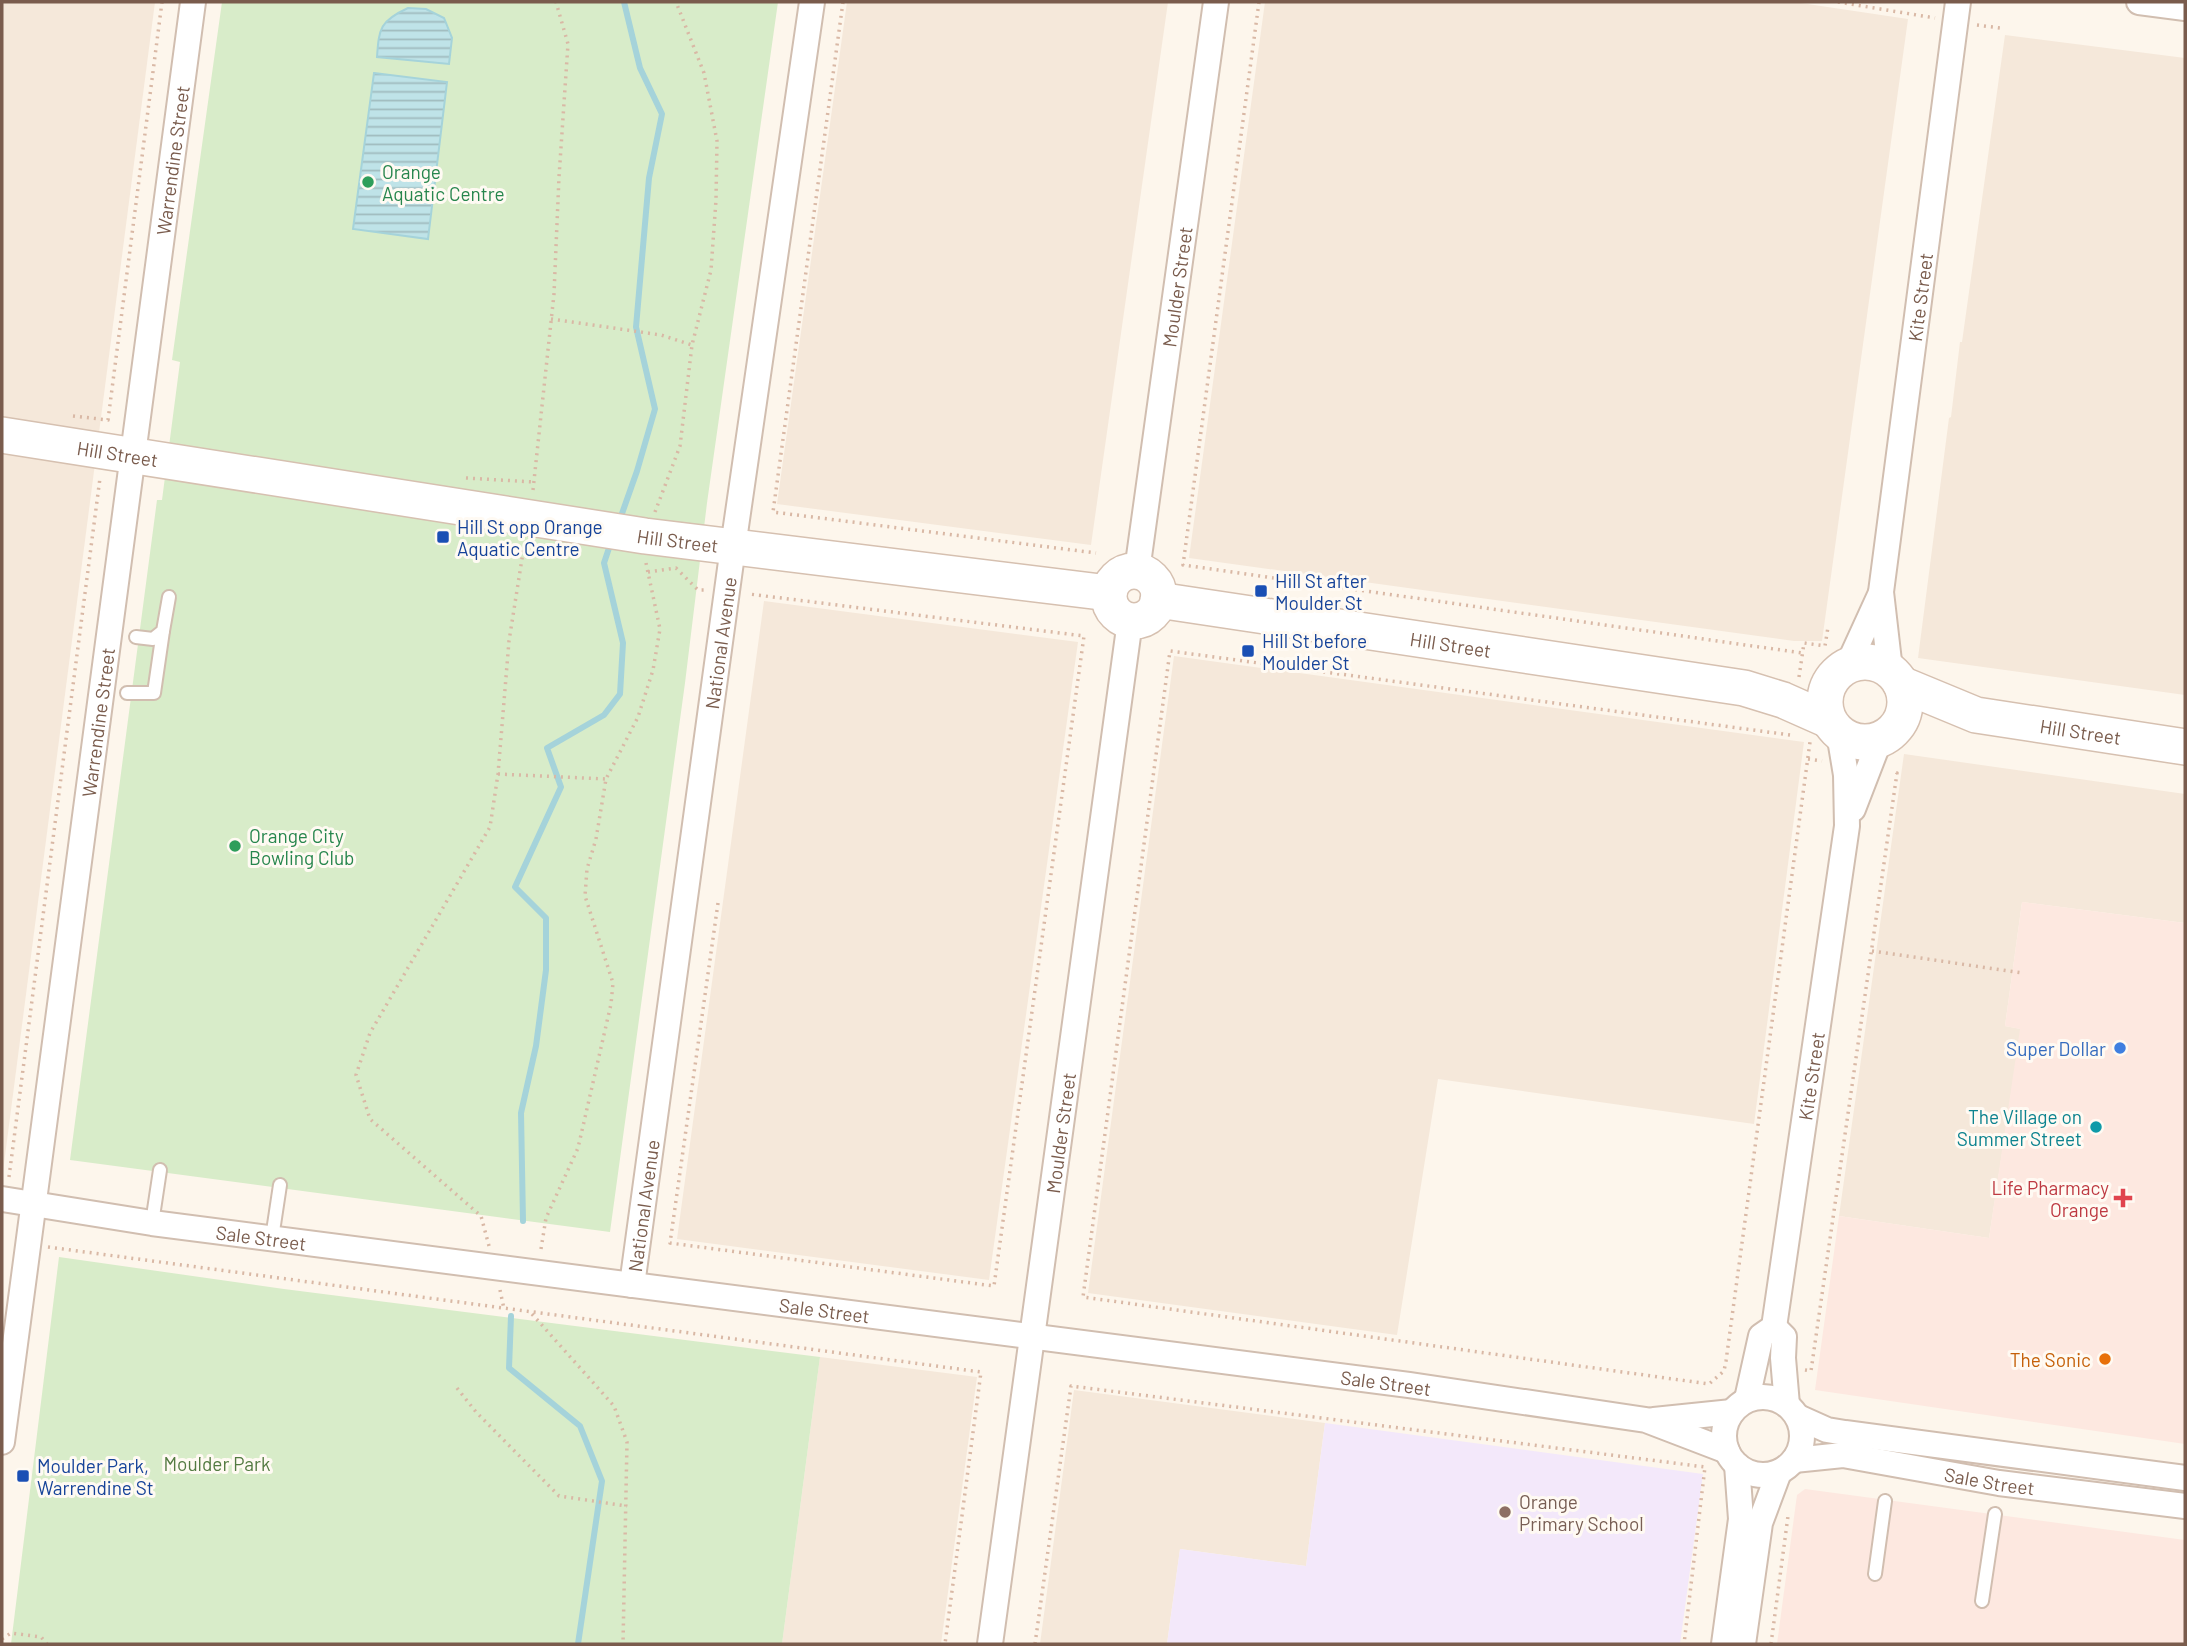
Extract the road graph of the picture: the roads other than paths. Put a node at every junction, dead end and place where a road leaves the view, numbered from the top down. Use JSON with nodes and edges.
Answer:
{"nodes":[{"id":1,"x":193,"y":2,"type":"edge"},
{"id":2,"x":812,"y":2,"type":"edge"},
{"id":3,"x":1216,"y":2,"type":"edge"},
{"id":4,"x":2138,"y":2,"type":"edge"},
{"id":5,"x":2185,"y":8,"type":"edge"},
{"id":6,"x":1957,"y":12,"type":"edge"},
{"id":7,"x":2,"y":435,"type":"edge"},
{"id":8,"x":133,"y":454,"type":"junction"},
{"id":9,"x":733,"y":547,"type":"junction"},
{"id":10,"x":1137,"y":570,"type":"junction"},
{"id":11,"x":1881,"y":592,"type":"junction"},
{"id":12,"x":1109,"y":593,"type":"junction"},
{"id":13,"x":169,"y":597,"type":"dead end"},
{"id":14,"x":1158,"y":600,"type":"junction"},
{"id":15,"x":1130,"y":621,"type":"junction"},
{"id":16,"x":163,"y":631,"type":"junction"},
{"id":17,"x":136,"y":637,"type":"dead end"},
{"id":18,"x":1815,"y":677,"type":"junction"},
{"id":19,"x":1896,"y":677,"type":"junction"},
{"id":20,"x":127,"y":693,"type":"dead end"},
{"id":21,"x":1976,"y":715,"type":"junction"},
{"id":22,"x":1852,"y":742,"type":"junction"},
{"id":23,"x":2185,"y":747,"type":"edge"},
{"id":24,"x":160,"y":1170,"type":"dead end"},
{"id":25,"x":280,"y":1185,"type":"dead end"},
{"id":26,"x":5,"y":1188,"type":"edge"},
{"id":27,"x":34,"y":1204,"type":"junction"},
{"id":28,"x":152,"y":1223,"type":"junction"},
{"id":29,"x":272,"y":1238,"type":"junction"},
{"id":30,"x":632,"y":1285,"type":"junction"},
{"id":31,"x":1774,"y":1326,"type":"junction"},
{"id":32,"x":1032,"y":1336,"type":"junction"},
{"id":33,"x":1739,"y":1406,"type":"junction"},
{"id":34,"x":1793,"y":1411,"type":"junction"},
{"id":35,"x":1646,"y":1420,"type":"junction"},
{"id":36,"x":2,"y":1442,"type":"edge"},
{"id":37,"x":1732,"y":1458,"type":"junction"},
{"id":38,"x":1787,"y":1466,"type":"junction"},
{"id":39,"x":2185,"y":1478,"type":"edge"},
{"id":40,"x":2165,"y":1492,"type":"edge"},
{"id":41,"x":1885,"y":1501,"type":"dead end"},
{"id":42,"x":1995,"y":1514,"type":"dead end"},
{"id":43,"x":1875,"y":1574,"type":"dead end"},
{"id":44,"x":1982,"y":1601,"type":"dead end"},
{"id":45,"x":990,"y":1644,"type":"edge"},
{"id":46,"x":1724,"y":1644,"type":"edge"},
{"id":47,"x":1743,"y":1644,"type":"edge"}],
"edges":[{"from":1,"to":8,"type":"street","name":"Warrendine Street"},
{"from":2,"to":9,"type":"street","name":"National Avenue"},
{"from":3,"to":10,"type":"street","name":"Moulder Street"},
{"from":4,"to":5,"type":"street"},
{"from":6,"to":11,"type":"street","name":"Kite Street"},
{"from":7,"to":8,"type":"street","name":"Hill Street"},
{"from":8,"to":9,"type":"street","name":"Hill Street"},
{"from":8,"to":27,"type":"street","name":"Warrendine Street"},
{"from":9,"to":12,"type":"street","name":"Hill Street"},
{"from":9,"to":30,"type":"street","name":"National Avenue"},
{"from":10,"to":12,"type":"street"},
{"from":10,"to":14,"type":"street"},
{"from":11,"to":18,"type":"street","name":"Kite Street"},
{"from":11,"to":19,"type":"street","name":"Kite Street"},
{"from":12,"to":15,"type":"street"},
{"from":13,"to":16,"type":"lane"},
{"from":14,"to":15,"type":"street"},
{"from":14,"to":18,"type":"street","name":"Hill Street"},
{"from":15,"to":32,"type":"street","name":"Moulder Street"},
{"from":16,"to":17,"type":"lane"},
{"from":16,"to":20,"type":"lane"},
{"from":18,"to":19,"type":"street","name":"Hill Street"},
{"from":18,"to":22,"type":"street","name":"Hill Street"},
{"from":19,"to":21,"type":"street","name":"Hill Street"},
{"from":19,"to":22,"type":"street"},
{"from":21,"to":22,"type":"street","name":"Hill Street"},
{"from":21,"to":23,"type":"street","name":"Hill Street"},
{"from":22,"to":31,"type":"street","name":"Kite Street"},
{"from":24,"to":28,"type":"lane"},
{"from":25,"to":29,"type":"lane"},
{"from":26,"to":27,"type":"street","name":"Sale Street"},
{"from":27,"to":28,"type":"street","name":"Sale Street"},
{"from":27,"to":36,"type":"street","name":"Warrendine Street"},
{"from":28,"to":29,"type":"street","name":"Sale Street"},
{"from":29,"to":30,"type":"street","name":"Sale Street"},
{"from":30,"to":32,"type":"street","name":"Sale Street"},
{"from":31,"to":33,"type":"street","name":"Kite Street"},
{"from":31,"to":34,"type":"street","name":"Kite Street"},
{"from":32,"to":35,"type":"street","name":"Sale Street"},
{"from":32,"to":45,"type":"street","name":"Moulder Street"},
{"from":33,"to":34,"type":"street"},
{"from":33,"to":35,"type":"street","name":"Sale Street"},
{"from":33,"to":37,"type":"street"},
{"from":34,"to":38,"type":"street"},
{"from":34,"to":40,"type":"street","name":"Sale Street"},
{"from":35,"to":37,"type":"street","name":"Sale Street"},
{"from":37,"to":38,"type":"street"},
{"from":37,"to":46,"type":"street"},
{"from":38,"to":40,"type":"street","name":"Sale Street"},
{"from":38,"to":47,"type":"street"},
{"from":39,"to":40,"type":"street","name":"Sale Street"},
{"from":41,"to":43,"type":"lane"},
{"from":42,"to":44,"type":"lane"}]}
